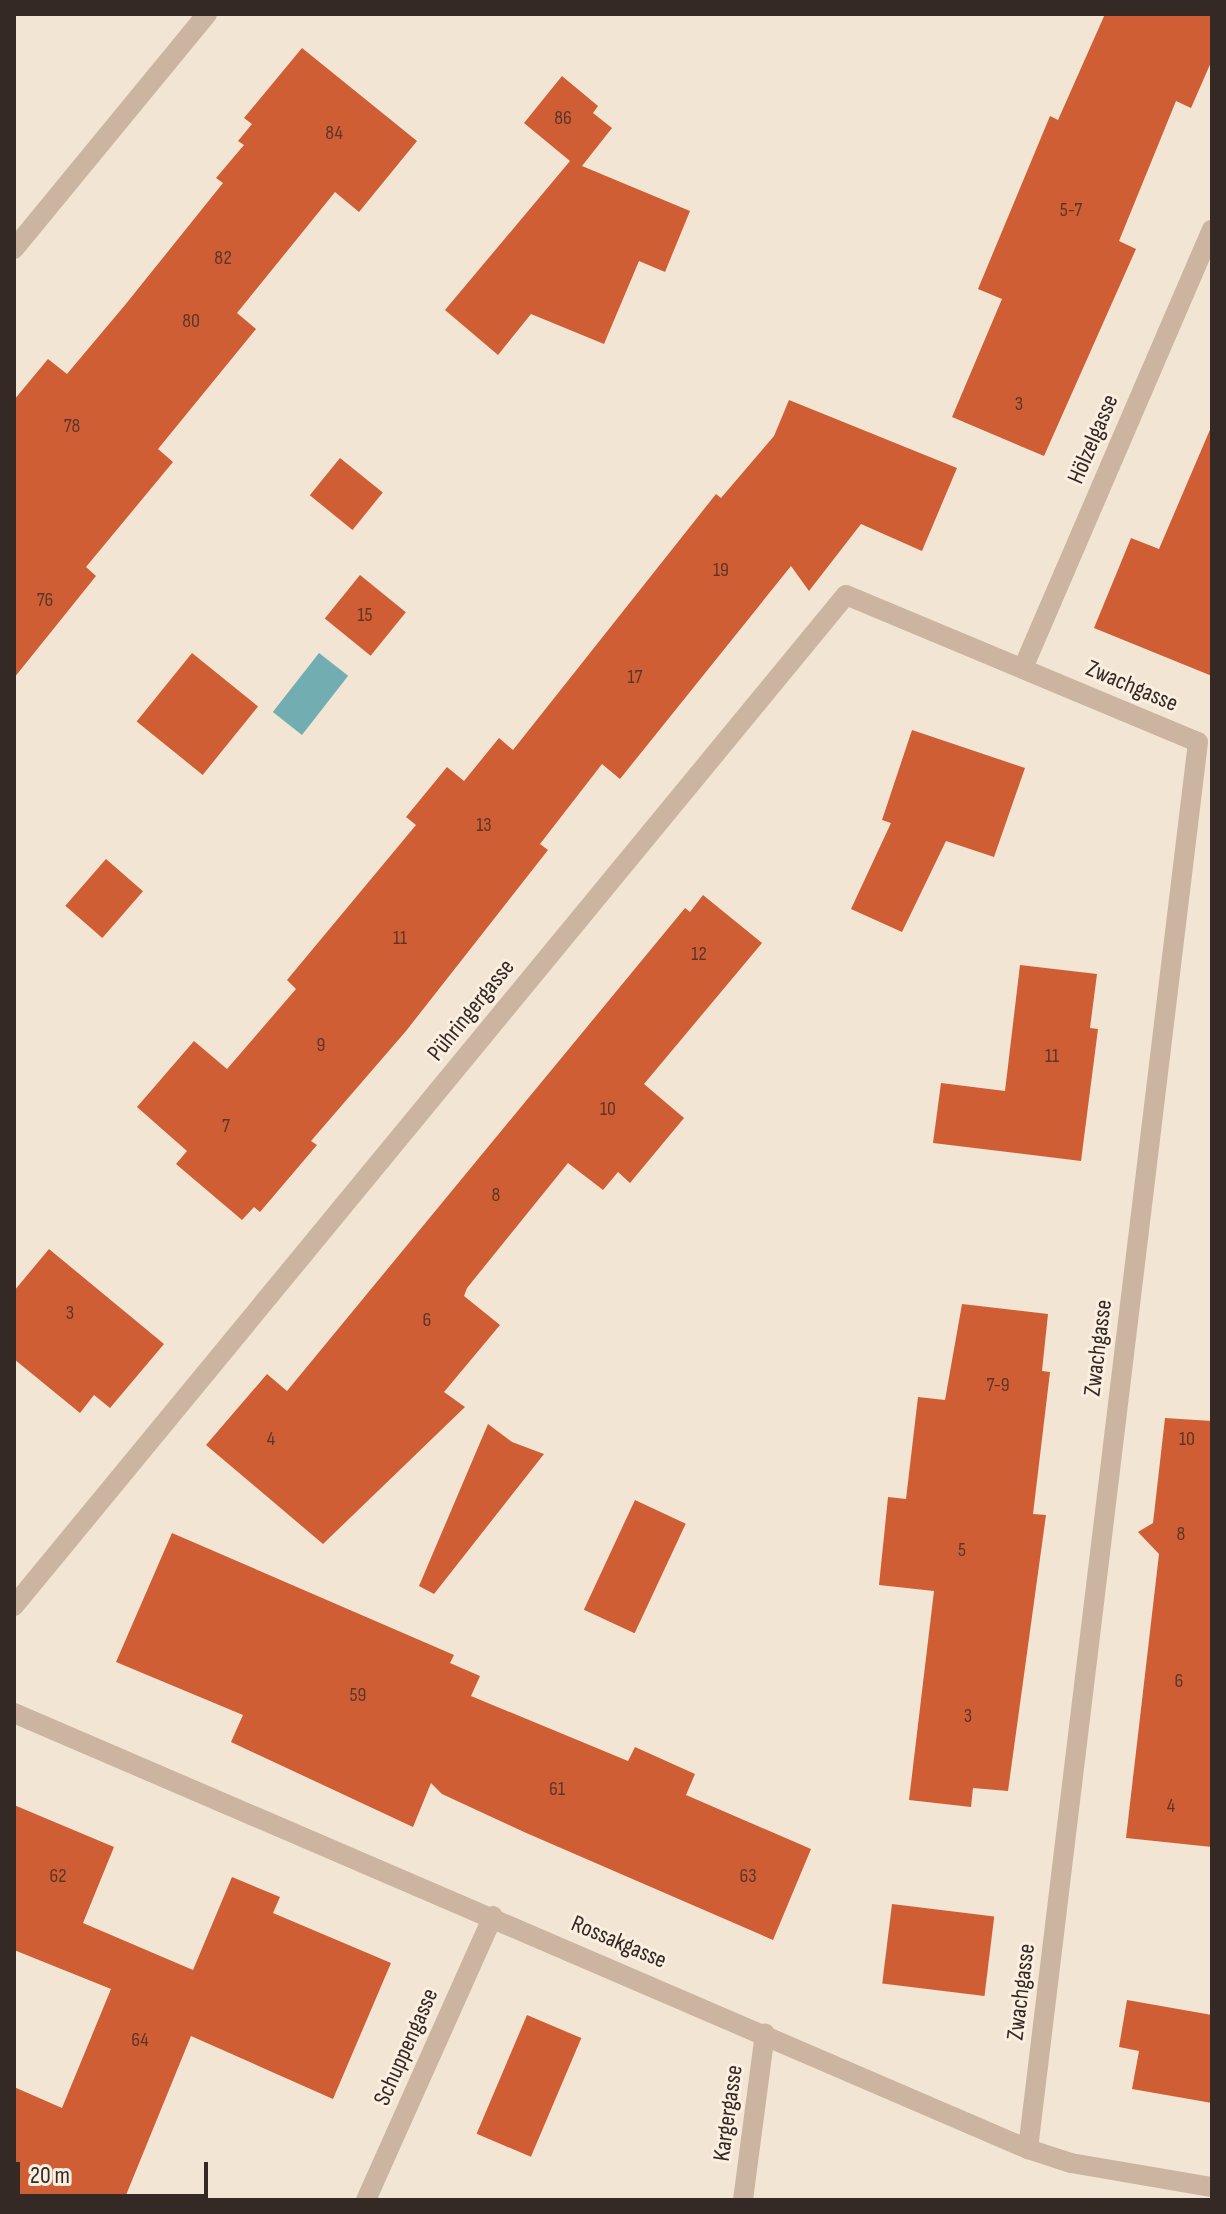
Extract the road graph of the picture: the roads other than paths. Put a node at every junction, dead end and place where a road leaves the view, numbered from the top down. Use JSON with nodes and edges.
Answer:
{"nodes":[{"id":1,"x":207,"y":14,"type":"edge"},
{"id":2,"x":1212,"y":230,"type":"edge"},
{"id":3,"x":14,"y":249,"type":"edge"},
{"id":4,"x":1023,"y":668,"type":"junction"},
{"id":5,"x":14,"y":1606,"type":"edge"},
{"id":6,"x":14,"y":1713,"type":"edge"},
{"id":7,"x":493,"y":1916,"type":"junction"},
{"id":8,"x":765,"y":2033,"type":"junction"},
{"id":9,"x":1028,"y":2149,"type":"junction"},
{"id":10,"x":1212,"y":2187,"type":"edge"},
{"id":11,"x":366,"y":2200,"type":"edge"},
{"id":12,"x":743,"y":2200,"type":"edge"}],
"edges":[{"from":1,"to":3,"type":"street"},
{"from":2,"to":4,"type":"street","name":"Hölzelgasse"},
{"from":4,"to":5,"type":"street","name":"Pühringergasse"},
{"from":4,"to":9,"type":"street","name":"Zwachgasse"},
{"from":6,"to":7,"type":"street","name":"Rossakgasse"},
{"from":7,"to":8,"type":"street","name":"Rossakgasse"},
{"from":7,"to":11,"type":"street","name":"Schuppengasse"},
{"from":8,"to":9,"type":"street","name":"Rossakgasse"},
{"from":8,"to":12,"type":"street","name":"Kargergasse"},
{"from":9,"to":10,"type":"street","name":"Rossakgasse"}]}
